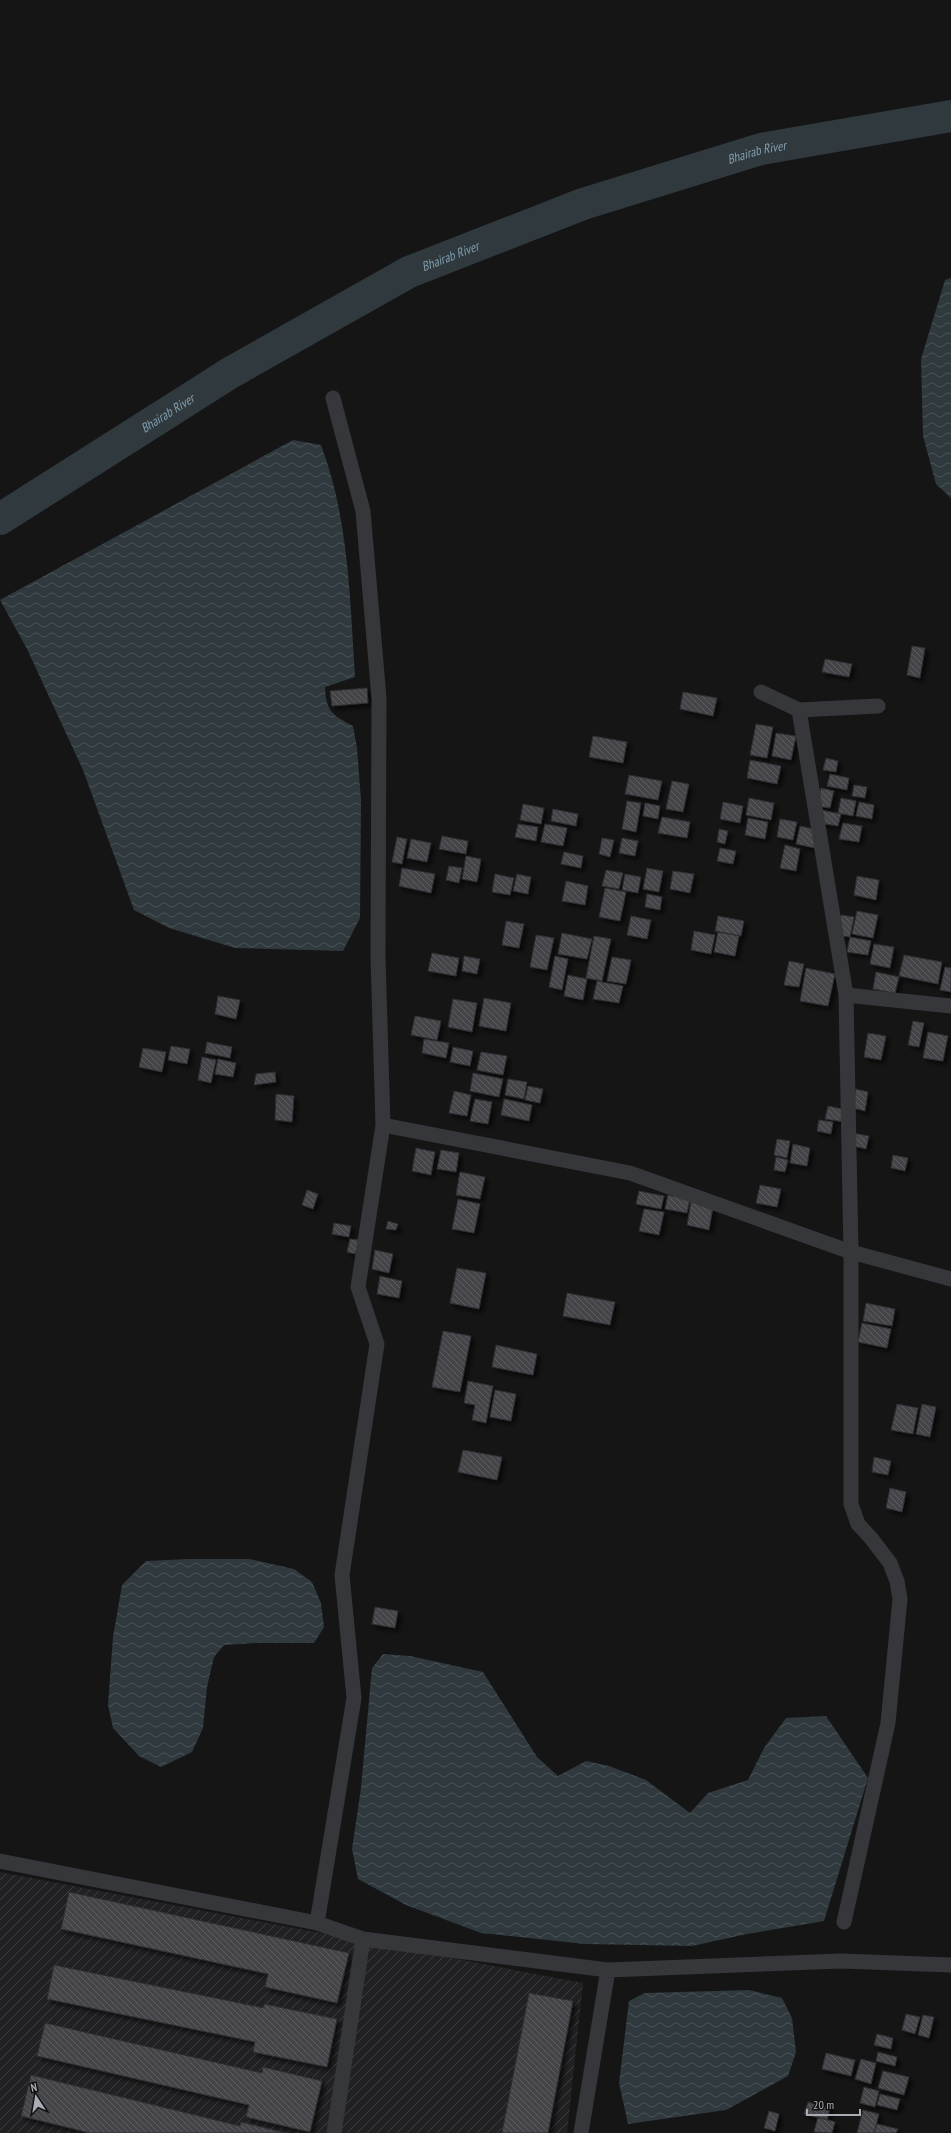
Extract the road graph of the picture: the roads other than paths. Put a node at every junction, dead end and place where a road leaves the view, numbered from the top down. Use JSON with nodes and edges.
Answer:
{"nodes":[{"id":1,"x":333,"y":398,"type":"dead end"},
{"id":2,"x":761,"y":692,"type":"dead end"},
{"id":3,"x":878,"y":706,"type":"dead end"},
{"id":4,"x":799,"y":710,"type":"junction"},
{"id":5,"x":846,"y":995,"type":"junction"},
{"id":6,"x":951,"y":1006,"type":"edge"},
{"id":7,"x":384,"y":1125,"type":"junction"},
{"id":8,"x":851,"y":1252,"type":"junction"},
{"id":9,"x":951,"y":1279,"type":"edge"},
{"id":10,"x":0,"y":1861,"type":"edge"},
{"id":11,"x":844,"y":1922,"type":"dead end"},
{"id":12,"x":317,"y":1923,"type":"junction"},
{"id":13,"x":363,"y":1939,"type":"junction"},
{"id":14,"x":951,"y":1965,"type":"edge"},
{"id":15,"x":608,"y":1970,"type":"junction"},
{"id":16,"x":334,"y":2133,"type":"edge"},
{"id":17,"x":581,"y":2133,"type":"edge"}],
"edges":[{"from":1,"to":7,"type":"street"},
{"from":2,"to":4,"type":"street"},
{"from":3,"to":4,"type":"street"},
{"from":4,"to":5,"type":"street"},
{"from":5,"to":6,"type":"street"},
{"from":5,"to":8,"type":"street"},
{"from":7,"to":8,"type":"street"},
{"from":7,"to":12,"type":"street"},
{"from":8,"to":9,"type":"street"},
{"from":8,"to":11,"type":"street"},
{"from":10,"to":12,"type":"street"},
{"from":12,"to":13,"type":"street"},
{"from":13,"to":15,"type":"street"},
{"from":13,"to":16,"type":"street"},
{"from":14,"to":15,"type":"street"},
{"from":15,"to":17,"type":"street"}]}
